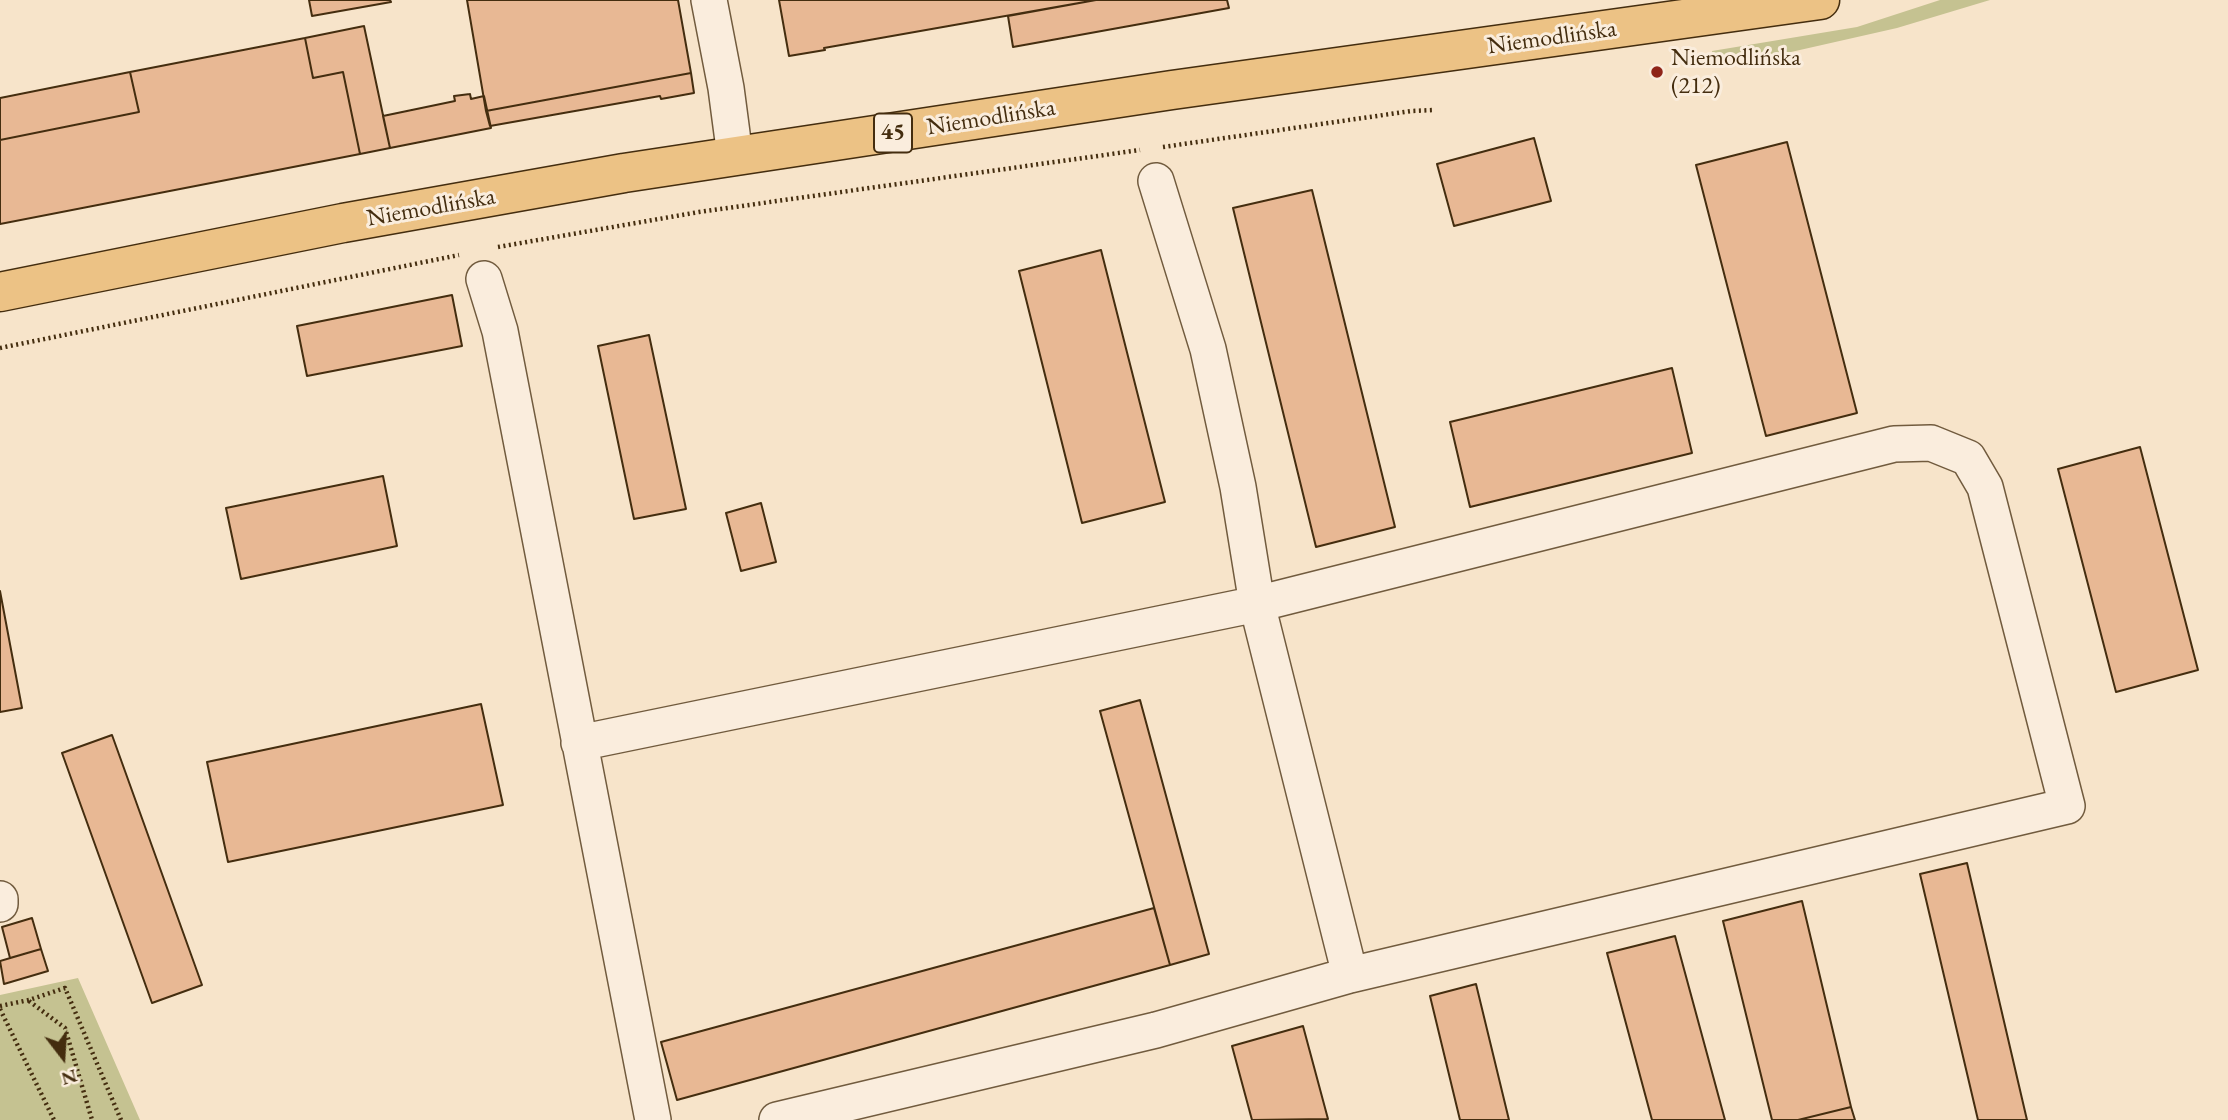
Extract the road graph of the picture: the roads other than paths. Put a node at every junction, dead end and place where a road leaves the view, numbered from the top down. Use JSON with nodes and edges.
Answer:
{"nodes":[{"id":1,"x":709,"y":0,"type":"edge"},
{"id":2,"x":1820,"y":0,"type":"edge"},
{"id":3,"x":735,"y":156,"type":"junction"},
{"id":4,"x":1151,"y":165,"type":"road end"},
{"id":5,"x":481,"y":260,"type":"road end"},
{"id":6,"x":0,"y":292,"type":"edge"},
{"id":7,"x":1257,"y":604,"type":"junction"},
{"id":8,"x":579,"y":743,"type":"junction"},
{"id":9,"x":1350,"y":975,"type":"junction"},
{"id":10,"x":653,"y":1120,"type":"edge"},
{"id":11,"x":777,"y":1120,"type":"edge"}],
"edges":[{"from":1,"to":3,"type":"lane"},
{"from":2,"to":3,"type":"main road","name":"Niemodlińska","number":"45"},
{"from":3,"to":6,"type":"main road","name":"Niemodlińska","number":"45"},
{"from":4,"to":7,"type":"lane"},
{"from":5,"to":8,"type":"lane"},
{"from":7,"to":8,"type":"lane"},
{"from":7,"to":9,"type":"lane"},
{"from":7,"to":9,"type":"lane"},
{"from":8,"to":10,"type":"lane"},
{"from":9,"to":11,"type":"lane"}]}
